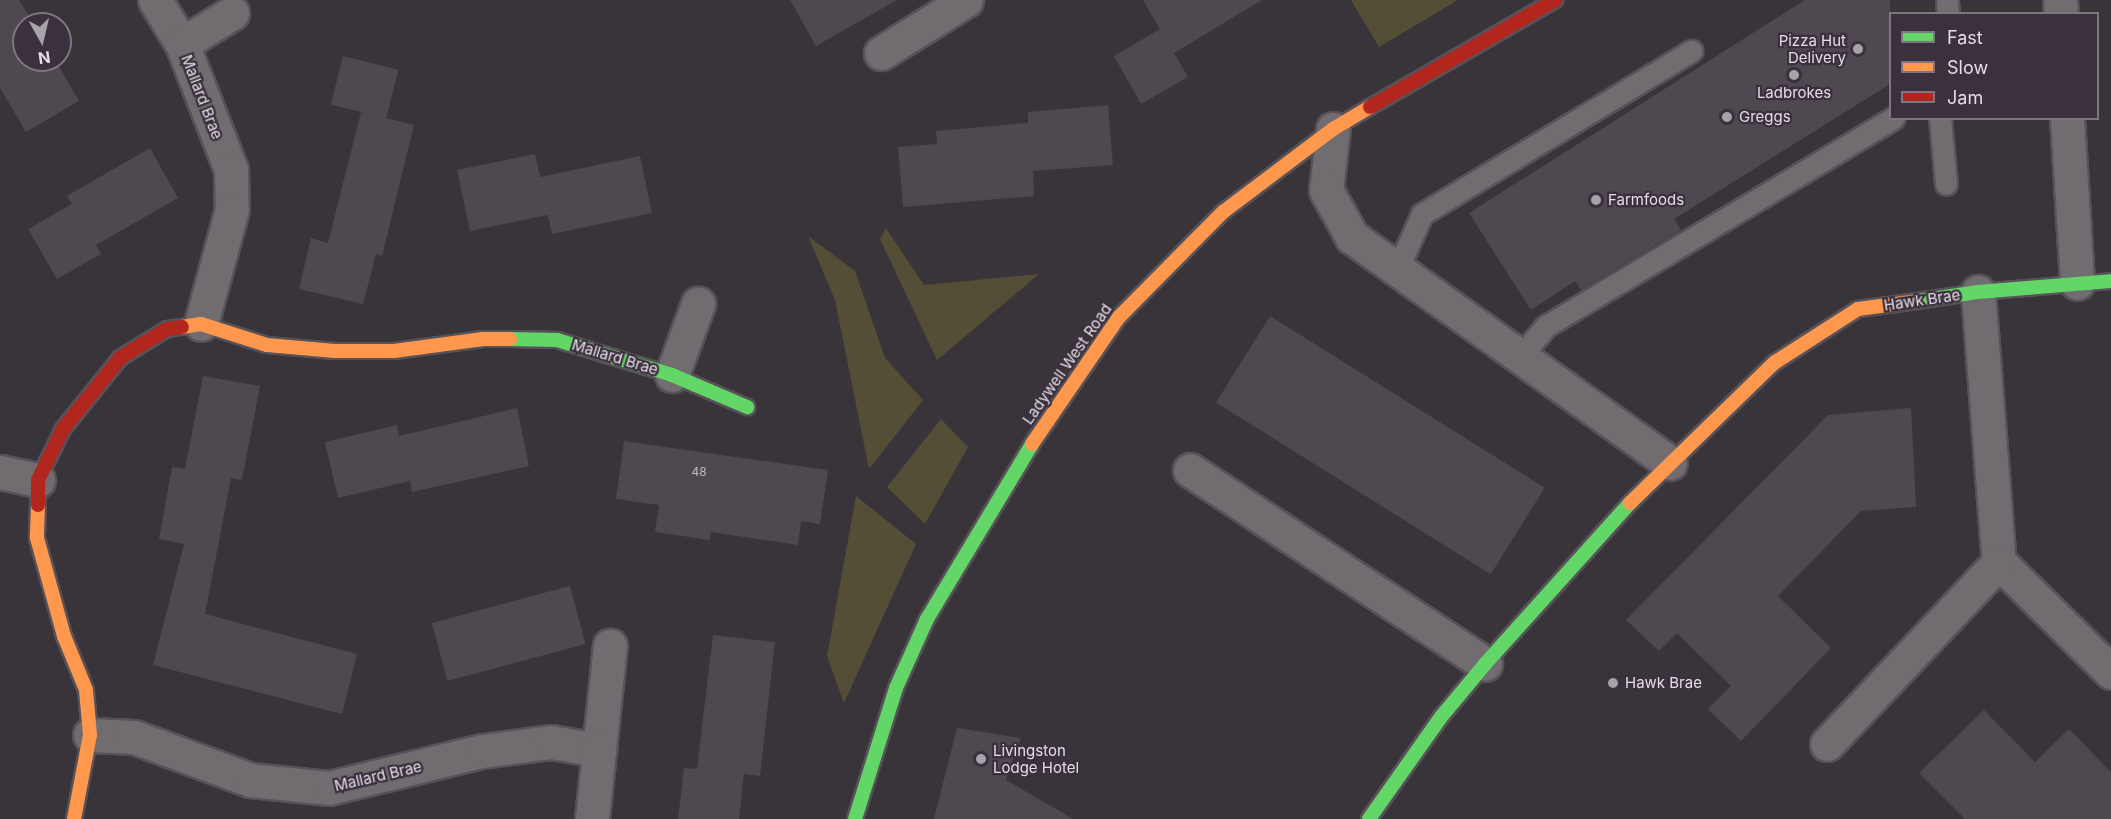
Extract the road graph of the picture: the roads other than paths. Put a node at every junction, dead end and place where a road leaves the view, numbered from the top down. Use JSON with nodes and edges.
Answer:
{"nodes":[{"id":1,"x":155,"y":0,"type":"edge"},
{"id":2,"x":966,"y":0,"type":"edge"},
{"id":3,"x":1555,"y":0,"type":"edge"},
{"id":4,"x":232,"y":13,"type":"dead end"},
{"id":5,"x":182,"y":44,"type":"junction"},
{"id":6,"x":1691,"y":51,"type":"dead end"},
{"id":7,"x":881,"y":53,"type":"dead end"},
{"id":8,"x":1891,"y":120,"type":"edge"},
{"id":9,"x":1940,"y":120,"type":"edge"},
{"id":10,"x":2067,"y":120,"type":"edge"},
{"id":11,"x":1333,"y":129,"type":"junction"},
{"id":12,"x":1946,"y":184,"type":"dead end"},
{"id":13,"x":1396,"y":270,"type":"junction"},
{"id":14,"x":2111,"y":281,"type":"edge"},
{"id":15,"x":2077,"y":283,"type":"junction"},
{"id":16,"x":1978,"y":292,"type":"junction"},
{"id":17,"x":698,"y":304,"type":"dead end"},
{"id":18,"x":201,"y":324,"type":"junction"},
{"id":19,"x":1520,"y":357,"type":"junction"},
{"id":20,"x":672,"y":375,"type":"junction"},
{"id":21,"x":747,"y":408,"type":"dead end"},
{"id":22,"x":1670,"y":463,"type":"junction"},
{"id":23,"x":1190,"y":470,"type":"dead end"},
{"id":24,"x":0,"y":472,"type":"edge"},
{"id":25,"x":38,"y":480,"type":"junction"},
{"id":26,"x":1999,"y":562,"type":"junction"},
{"id":27,"x":610,"y":646,"type":"dead end"},
{"id":28,"x":1485,"y":664,"type":"junction"},
{"id":29,"x":2111,"y":672,"type":"edge"},
{"id":30,"x":90,"y":735,"type":"junction"},
{"id":31,"x":1827,"y":744,"type":"dead end"},
{"id":32,"x":599,"y":750,"type":"junction"},
{"id":33,"x":74,"y":819,"type":"edge"},
{"id":34,"x":592,"y":819,"type":"edge"},
{"id":35,"x":855,"y":819,"type":"edge"},
{"id":36,"x":1369,"y":819,"type":"edge"}],
"edges":[{"from":1,"to":5,"type":"street","name":"Mallard Brae"},
{"from":2,"to":7,"type":"street"},
{"from":3,"to":11,"type":"street","name":"Ladywell West Road"},
{"from":4,"to":5,"type":"street","name":"Mallard Brae"},
{"from":5,"to":18,"type":"street","name":"Mallard Brae"},
{"from":6,"to":13,"type":"lane"},
{"from":8,"to":19,"type":"lane"},
{"from":9,"to":12,"type":"lane"},
{"from":10,"to":15,"type":"street"},
{"from":11,"to":13,"type":"street"},
{"from":11,"to":35,"type":"street","name":"Ladywell West Road"},
{"from":13,"to":19,"type":"street"},
{"from":14,"to":15,"type":"street","name":"Hawk Brae"},
{"from":15,"to":16,"type":"street","name":"Hawk Brae"},
{"from":16,"to":22,"type":"street","name":"Hawk Brae"},
{"from":16,"to":26,"type":"street","name":"Hawk Brae"},
{"from":17,"to":20,"type":"street","name":"Mallard Brae"},
{"from":18,"to":20,"type":"street","name":"Mallard Brae"},
{"from":18,"to":25,"type":"street","name":"Mallard Brae"},
{"from":19,"to":22,"type":"street"},
{"from":20,"to":21,"type":"street","name":"Mallard Brae"},
{"from":22,"to":28,"type":"street","name":"Hawk Brae"},
{"from":23,"to":28,"type":"street"},
{"from":24,"to":25,"type":"street"},
{"from":25,"to":30,"type":"street","name":"Mallard Brae"},
{"from":26,"to":29,"type":"street"},
{"from":26,"to":31,"type":"street"},
{"from":27,"to":32,"type":"street"},
{"from":28,"to":36,"type":"street","name":"Hawk Brae"},
{"from":30,"to":32,"type":"street","name":"Mallard Brae"},
{"from":30,"to":33,"type":"street","name":"Mallard Brae"},
{"from":32,"to":34,"type":"street"}]}
